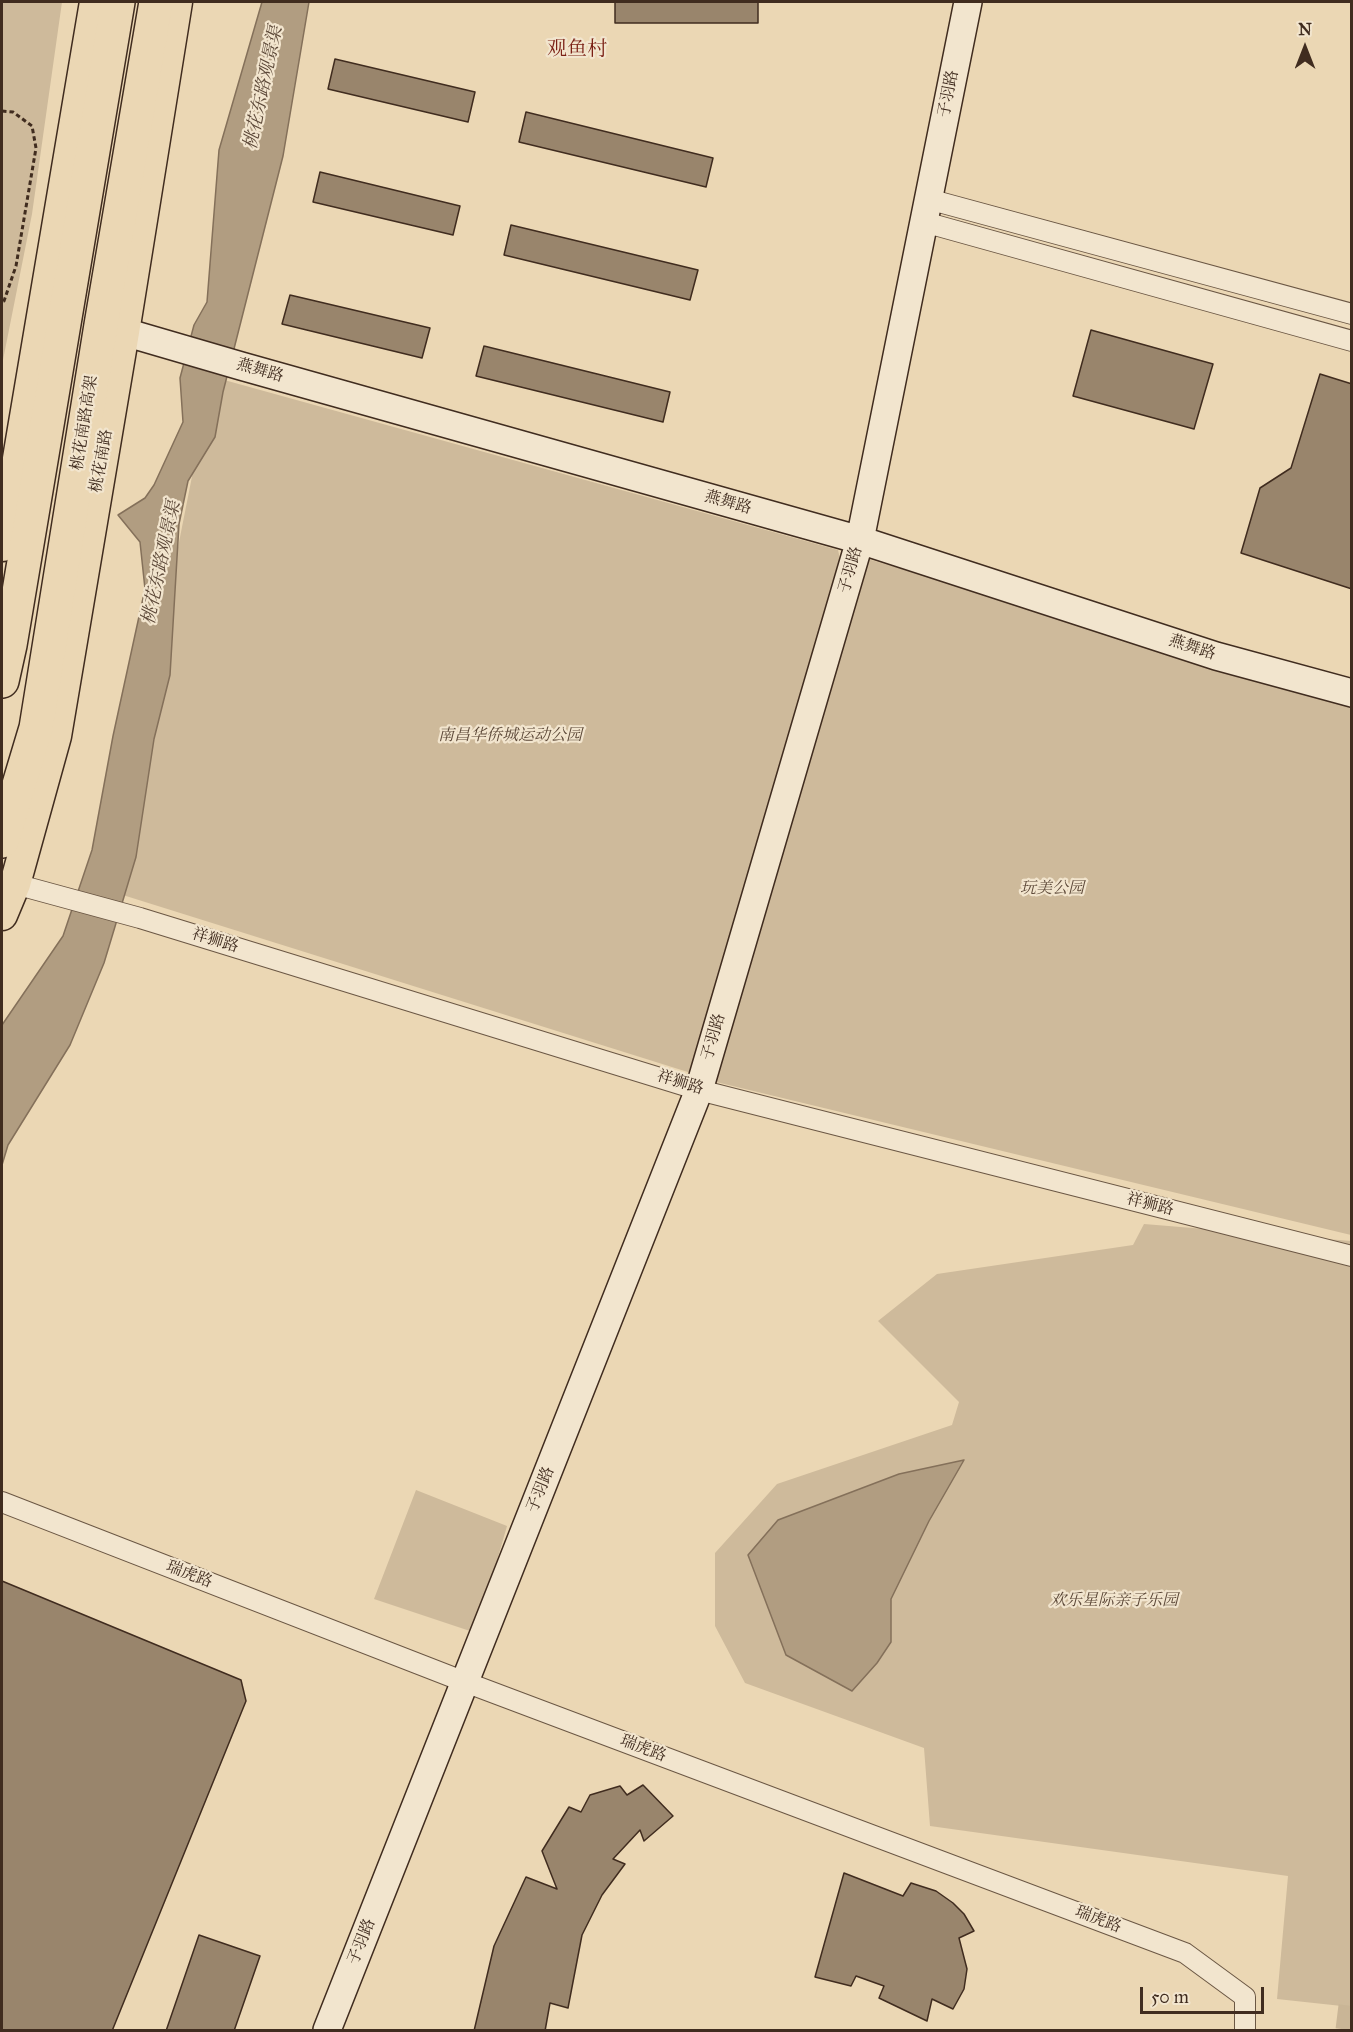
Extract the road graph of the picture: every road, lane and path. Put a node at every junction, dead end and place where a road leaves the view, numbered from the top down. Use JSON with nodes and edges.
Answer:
{"nodes":[{"id":1,"x":95,"y":2,"type":"edge"},
{"id":2,"x":118,"y":2,"type":"edge"},
{"id":3,"x":156,"y":2,"type":"edge"},
{"id":4,"x":177,"y":2,"type":"edge"},
{"id":5,"x":968,"y":2,"type":"edge"},
{"id":6,"x":2,"y":111,"type":"edge"},
{"id":7,"x":926,"y":210,"type":"junction"},
{"id":8,"x":2,"y":302,"type":"edge"},
{"id":9,"x":1352,"y":314,"type":"edge"},
{"id":10,"x":112,"y":328,"type":"junction"},
{"id":11,"x":1352,"y":341,"type":"edge"},
{"id":12,"x":860,"y":540,"type":"junction"},
{"id":13,"x":2,"y":546,"type":"edge"},
{"id":14,"x":2,"y":681,"type":"edge"},
{"id":15,"x":1352,"y":693,"type":"edge"},
{"id":16,"x":2,"y":841,"type":"edge"},
{"id":17,"x":15,"y":884,"type":"junction"},
{"id":18,"x":2,"y":915,"type":"edge"},
{"id":19,"x":699,"y":1090,"type":"junction"},
{"id":20,"x":1352,"y":1256,"type":"edge"},
{"id":21,"x":2,"y":1502,"type":"edge"},
{"id":22,"x":465,"y":1682,"type":"junction"},
{"id":23,"x":327,"y":2031,"type":"edge"},
{"id":24,"x":1245,"y":2031,"type":"edge"}],
"edges":[{"from":1,"to":13,"type":"main road"},
{"from":2,"to":14,"type":"highway"},
{"from":3,"to":10,"type":"highway","name":"桃花南路高架"},
{"from":4,"to":10,"type":"main road","name":"桃花南路"},
{"from":5,"to":7,"type":"street","name":"子羽路"},
{"from":6,"to":8,"type":"path"},
{"from":7,"to":9,"type":"street"},
{"from":7,"to":11,"type":"street"},
{"from":7,"to":12,"type":"street","name":"子羽路"},
{"from":10,"to":12,"type":"street","name":"燕舞路"},
{"from":10,"to":16,"type":"highway","name":"桃花南路高架"},
{"from":10,"to":17,"type":"main road","name":"桃花南路"},
{"from":12,"to":15,"type":"street","name":"燕舞路"},
{"from":12,"to":19,"type":"street","name":"子羽路"},
{"from":17,"to":18,"type":"main road","name":"桃花南路"},
{"from":17,"to":19,"type":"street","name":"祥狮路"},
{"from":19,"to":20,"type":"street","name":"祥狮路"},
{"from":19,"to":22,"type":"street","name":"子羽路"},
{"from":21,"to":22,"type":"street","name":"瑞虎路"},
{"from":22,"to":23,"type":"street","name":"子羽路"},
{"from":22,"to":24,"type":"street","name":"瑞虎路"}]}
